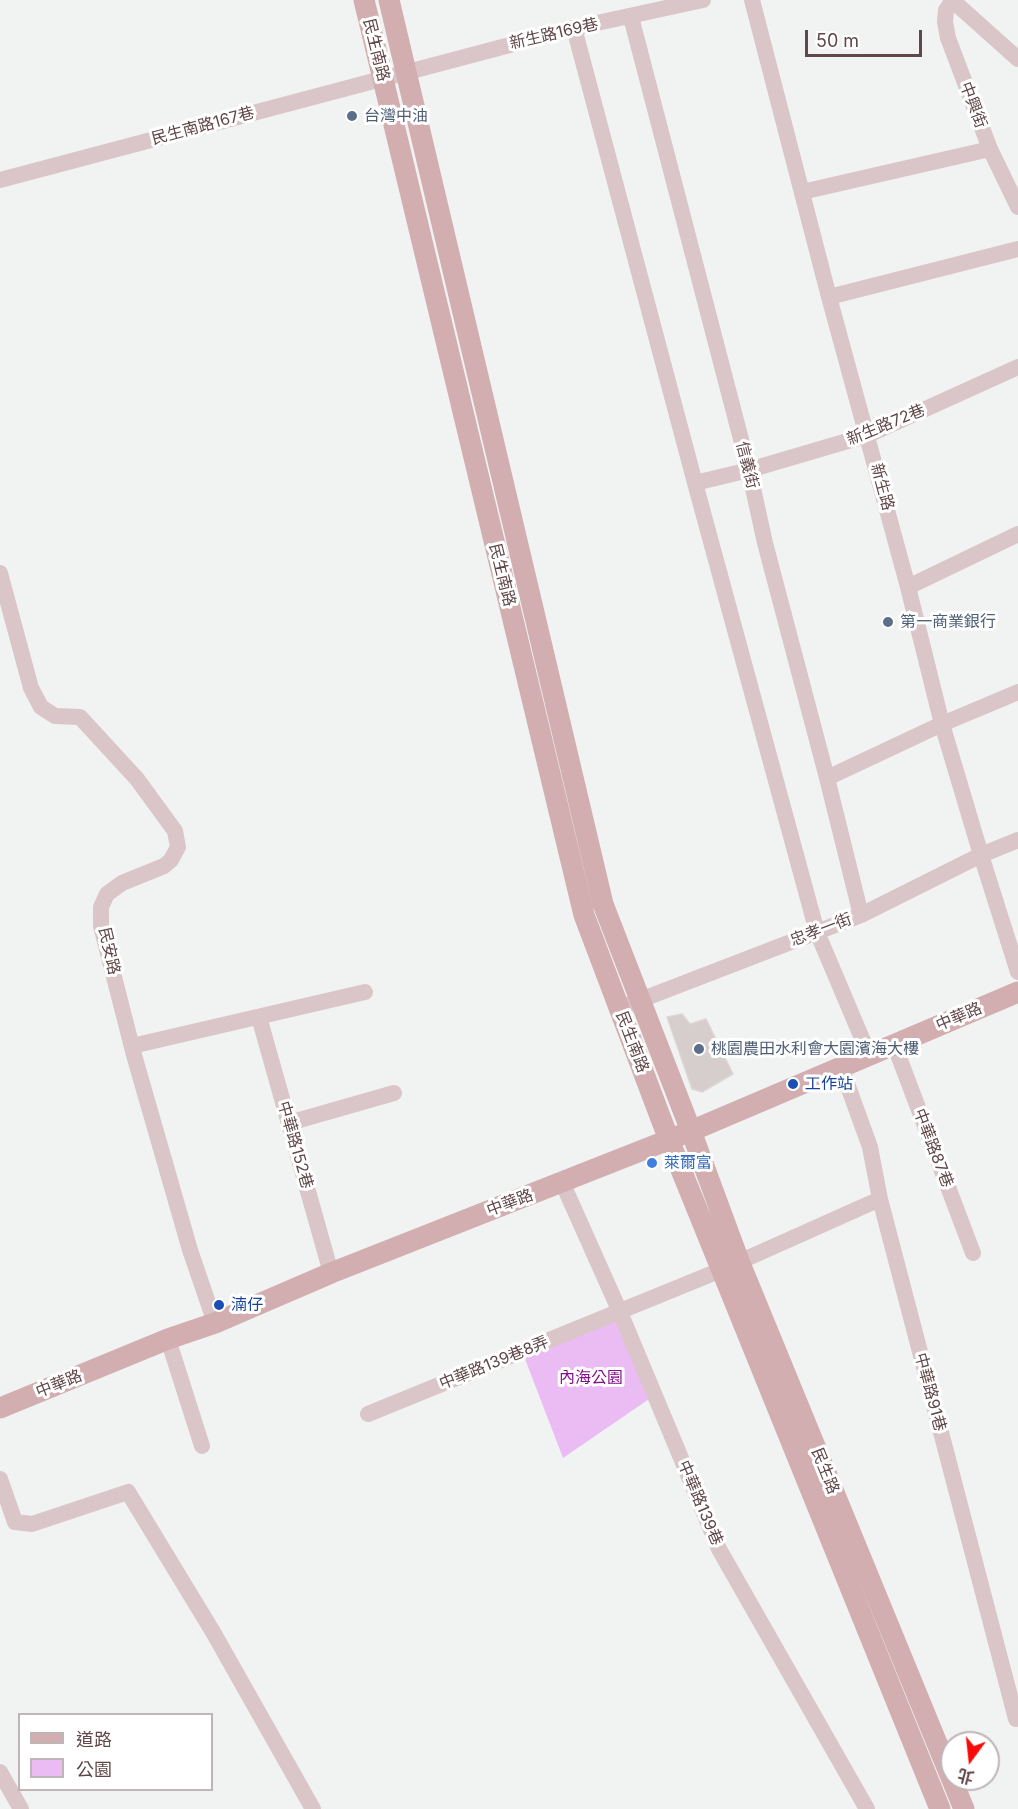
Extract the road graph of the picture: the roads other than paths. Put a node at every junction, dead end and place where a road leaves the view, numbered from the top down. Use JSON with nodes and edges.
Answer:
{"nodes":[{"id":1,"x":363,"y":0,"type":"edge"},
{"id":2,"x":389,"y":0,"type":"edge"},
{"id":3,"x":704,"y":0,"type":"edge"},
{"id":4,"x":752,"y":0,"type":"edge"},
{"id":5,"x":953,"y":0,"type":"edge"},
{"id":6,"x":631,"y":17,"type":"junction"},
{"id":7,"x":574,"y":28,"type":"junction"},
{"id":8,"x":1018,"y":59,"type":"edge"},
{"id":9,"x":406,"y":71,"type":"junction"},
{"id":10,"x":382,"y":78,"type":"junction"},
{"id":11,"x":990,"y":149,"type":"junction"},
{"id":12,"x":0,"y":180,"type":"edge"},
{"id":13,"x":802,"y":192,"type":"junction"},
{"id":14,"x":1018,"y":207,"type":"edge"},
{"id":15,"x":1018,"y":249,"type":"edge"},
{"id":16,"x":830,"y":297,"type":"junction"},
{"id":17,"x":1018,"y":367,"type":"edge"},
{"id":18,"x":868,"y":435,"type":"junction"},
{"id":19,"x":749,"y":470,"type":"junction"},
{"id":20,"x":695,"y":483,"type":"junction"},
{"id":21,"x":1018,"y":534,"type":"edge"},
{"id":22,"x":0,"y":573,"type":"edge"},
{"id":23,"x":908,"y":586,"type":"junction"},
{"id":24,"x":1018,"y":692,"type":"edge"},
{"id":25,"x":942,"y":724,"type":"junction"},
{"id":26,"x":827,"y":778,"type":"junction"},
{"id":27,"x":1018,"y":840,"type":"edge"},
{"id":28,"x":981,"y":855,"type":"junction"},
{"id":29,"x":861,"y":915,"type":"junction"},
{"id":30,"x":818,"y":932,"type":"junction"},
{"id":31,"x":1018,"y":972,"type":"edge"},
{"id":32,"x":365,"y":992,"type":"dead end"},
{"id":33,"x":1018,"y":992,"type":"edge"},
{"id":34,"x":640,"y":1000,"type":"junction"},
{"id":35,"x":619,"y":1008,"type":"junction"},
{"id":36,"x":259,"y":1017,"type":"junction"},
{"id":37,"x":894,"y":1044,"type":"junction"},
{"id":38,"x":132,"y":1046,"type":"junction"},
{"id":39,"x":869,"y":1055,"type":"junction"},
{"id":40,"x":841,"y":1067,"type":"junction"},
{"id":41,"x":394,"y":1093,"type":"dead end"},
{"id":42,"x":289,"y":1123,"type":"junction"},
{"id":43,"x":691,"y":1131,"type":"junction"},
{"id":44,"x":669,"y":1140,"type":"junction"},
{"id":45,"x":562,"y":1182,"type":"junction"},
{"id":46,"x":880,"y":1199,"type":"junction"},
{"id":47,"x":973,"y":1253,"type":"dead end"},
{"id":48,"x":730,"y":1265,"type":"junction"},
{"id":49,"x":331,"y":1273,"type":"junction"},
{"id":50,"x":620,"y":1312,"type":"junction"},
{"id":51,"x":214,"y":1323,"type":"junction"},
{"id":52,"x":168,"y":1339,"type":"junction"},
{"id":53,"x":0,"y":1408,"type":"edge"},
{"id":54,"x":368,"y":1414,"type":"dead end"},
{"id":55,"x":202,"y":1446,"type":"dead end"},
{"id":56,"x":0,"y":1479,"type":"edge"},
{"id":57,"x":1016,"y":1719,"type":"dead end"},
{"id":58,"x":0,"y":1772,"type":"edge"},
{"id":59,"x":21,"y":1809,"type":"edge"},
{"id":60,"x":313,"y":1809,"type":"edge"},
{"id":61,"x":867,"y":1809,"type":"edge"},
{"id":62,"x":940,"y":1809,"type":"edge"},
{"id":63,"x":964,"y":1809,"type":"edge"}],
"edges":[{"from":1,"to":10,"type":"main road","name":"民生南路"},
{"from":2,"to":9,"type":"main road","name":"民生南路"},
{"from":3,"to":6,"type":"street","name":"新生路169巷"},
{"from":4,"to":13,"type":"street","name":"新生路"},
{"from":5,"to":8,"type":"street"},
{"from":5,"to":11,"type":"street","name":"中興街"},
{"from":6,"to":7,"type":"street","name":"新生路169巷"},
{"from":6,"to":19,"type":"street","name":"信義街"},
{"from":7,"to":9,"type":"street","name":"新生路169巷"},
{"from":7,"to":20,"type":"street"},
{"from":9,"to":10,"type":"street","name":"民生南路167巷"},
{"from":9,"to":34,"type":"main road","name":"民生南路"},
{"from":10,"to":12,"type":"street","name":"民生南路167巷"},
{"from":10,"to":35,"type":"main road","name":"民生南路"},
{"from":11,"to":13,"type":"street"},
{"from":11,"to":14,"type":"street","name":"中興街"},
{"from":13,"to":16,"type":"street","name":"新生路"},
{"from":15,"to":16,"type":"street"},
{"from":16,"to":18,"type":"street","name":"新生路"},
{"from":17,"to":18,"type":"street","name":"新生路72巷"},
{"from":18,"to":19,"type":"street","name":"新生路72巷"},
{"from":18,"to":23,"type":"street","name":"新生路"},
{"from":19,"to":20,"type":"street","name":"新生路72巷"},
{"from":19,"to":26,"type":"street","name":"信義街"},
{"from":20,"to":30,"type":"street"},
{"from":21,"to":23,"type":"street"},
{"from":22,"to":38,"type":"street","name":"民安路"},
{"from":23,"to":25,"type":"street","name":"新生路"},
{"from":24,"to":25,"type":"street"},
{"from":25,"to":26,"type":"street"},
{"from":25,"to":28,"type":"street","name":"新生路"},
{"from":26,"to":29,"type":"street","name":"信義街"},
{"from":27,"to":28,"type":"street","name":"忠孝一街"},
{"from":28,"to":29,"type":"street","name":"忠孝一街"},
{"from":28,"to":31,"type":"street","name":"新生路"},
{"from":29,"to":30,"type":"street","name":"忠孝一街"},
{"from":30,"to":34,"type":"street","name":"忠孝一街"},
{"from":30,"to":39,"type":"street"},
{"from":32,"to":36,"type":"street"},
{"from":33,"to":37,"type":"main road","name":"中華路"},
{"from":34,"to":35,"type":"street","name":"忠孝一街"},
{"from":34,"to":43,"type":"main road","name":"民生南路"},
{"from":35,"to":44,"type":"main road","name":"民生南路"},
{"from":36,"to":38,"type":"street"},
{"from":36,"to":42,"type":"street","name":"中華路152巷"},
{"from":37,"to":39,"type":"main road","name":"中華路"},
{"from":37,"to":47,"type":"street","name":"中華路87巷"},
{"from":38,"to":51,"type":"street","name":"民安路"},
{"from":39,"to":40,"type":"main road","name":"中華路"},
{"from":40,"to":43,"type":"main road","name":"中華路"},
{"from":40,"to":46,"type":"street","name":"中華路91巷"},
{"from":41,"to":42,"type":"street"},
{"from":42,"to":49,"type":"street","name":"中華路152巷"},
{"from":43,"to":44,"type":"main road","name":"中華路"},
{"from":43,"to":48,"type":"main road","name":"民生路"},
{"from":44,"to":45,"type":"main road","name":"中華路"},
{"from":44,"to":48,"type":"main road","name":"民生路"},
{"from":45,"to":49,"type":"main road","name":"中華路"},
{"from":45,"to":50,"type":"street","name":"中華路139巷"},
{"from":46,"to":48,"type":"street","name":"中華路139巷8弄"},
{"from":46,"to":57,"type":"street","name":"中華路91巷"},
{"from":48,"to":50,"type":"street","name":"中華路139巷8弄"},
{"from":48,"to":62,"type":"main road","name":"民生路"},
{"from":48,"to":63,"type":"main road","name":"民生路"},
{"from":49,"to":51,"type":"main road","name":"中華路"},
{"from":50,"to":54,"type":"street","name":"中華路139巷8弄"},
{"from":50,"to":61,"type":"street","name":"中華路139巷"},
{"from":51,"to":52,"type":"main road","name":"中華路"},
{"from":52,"to":53,"type":"main road","name":"中華路"},
{"from":52,"to":55,"type":"street"},
{"from":56,"to":60,"type":"street"},
{"from":58,"to":59,"type":"street"}]}
